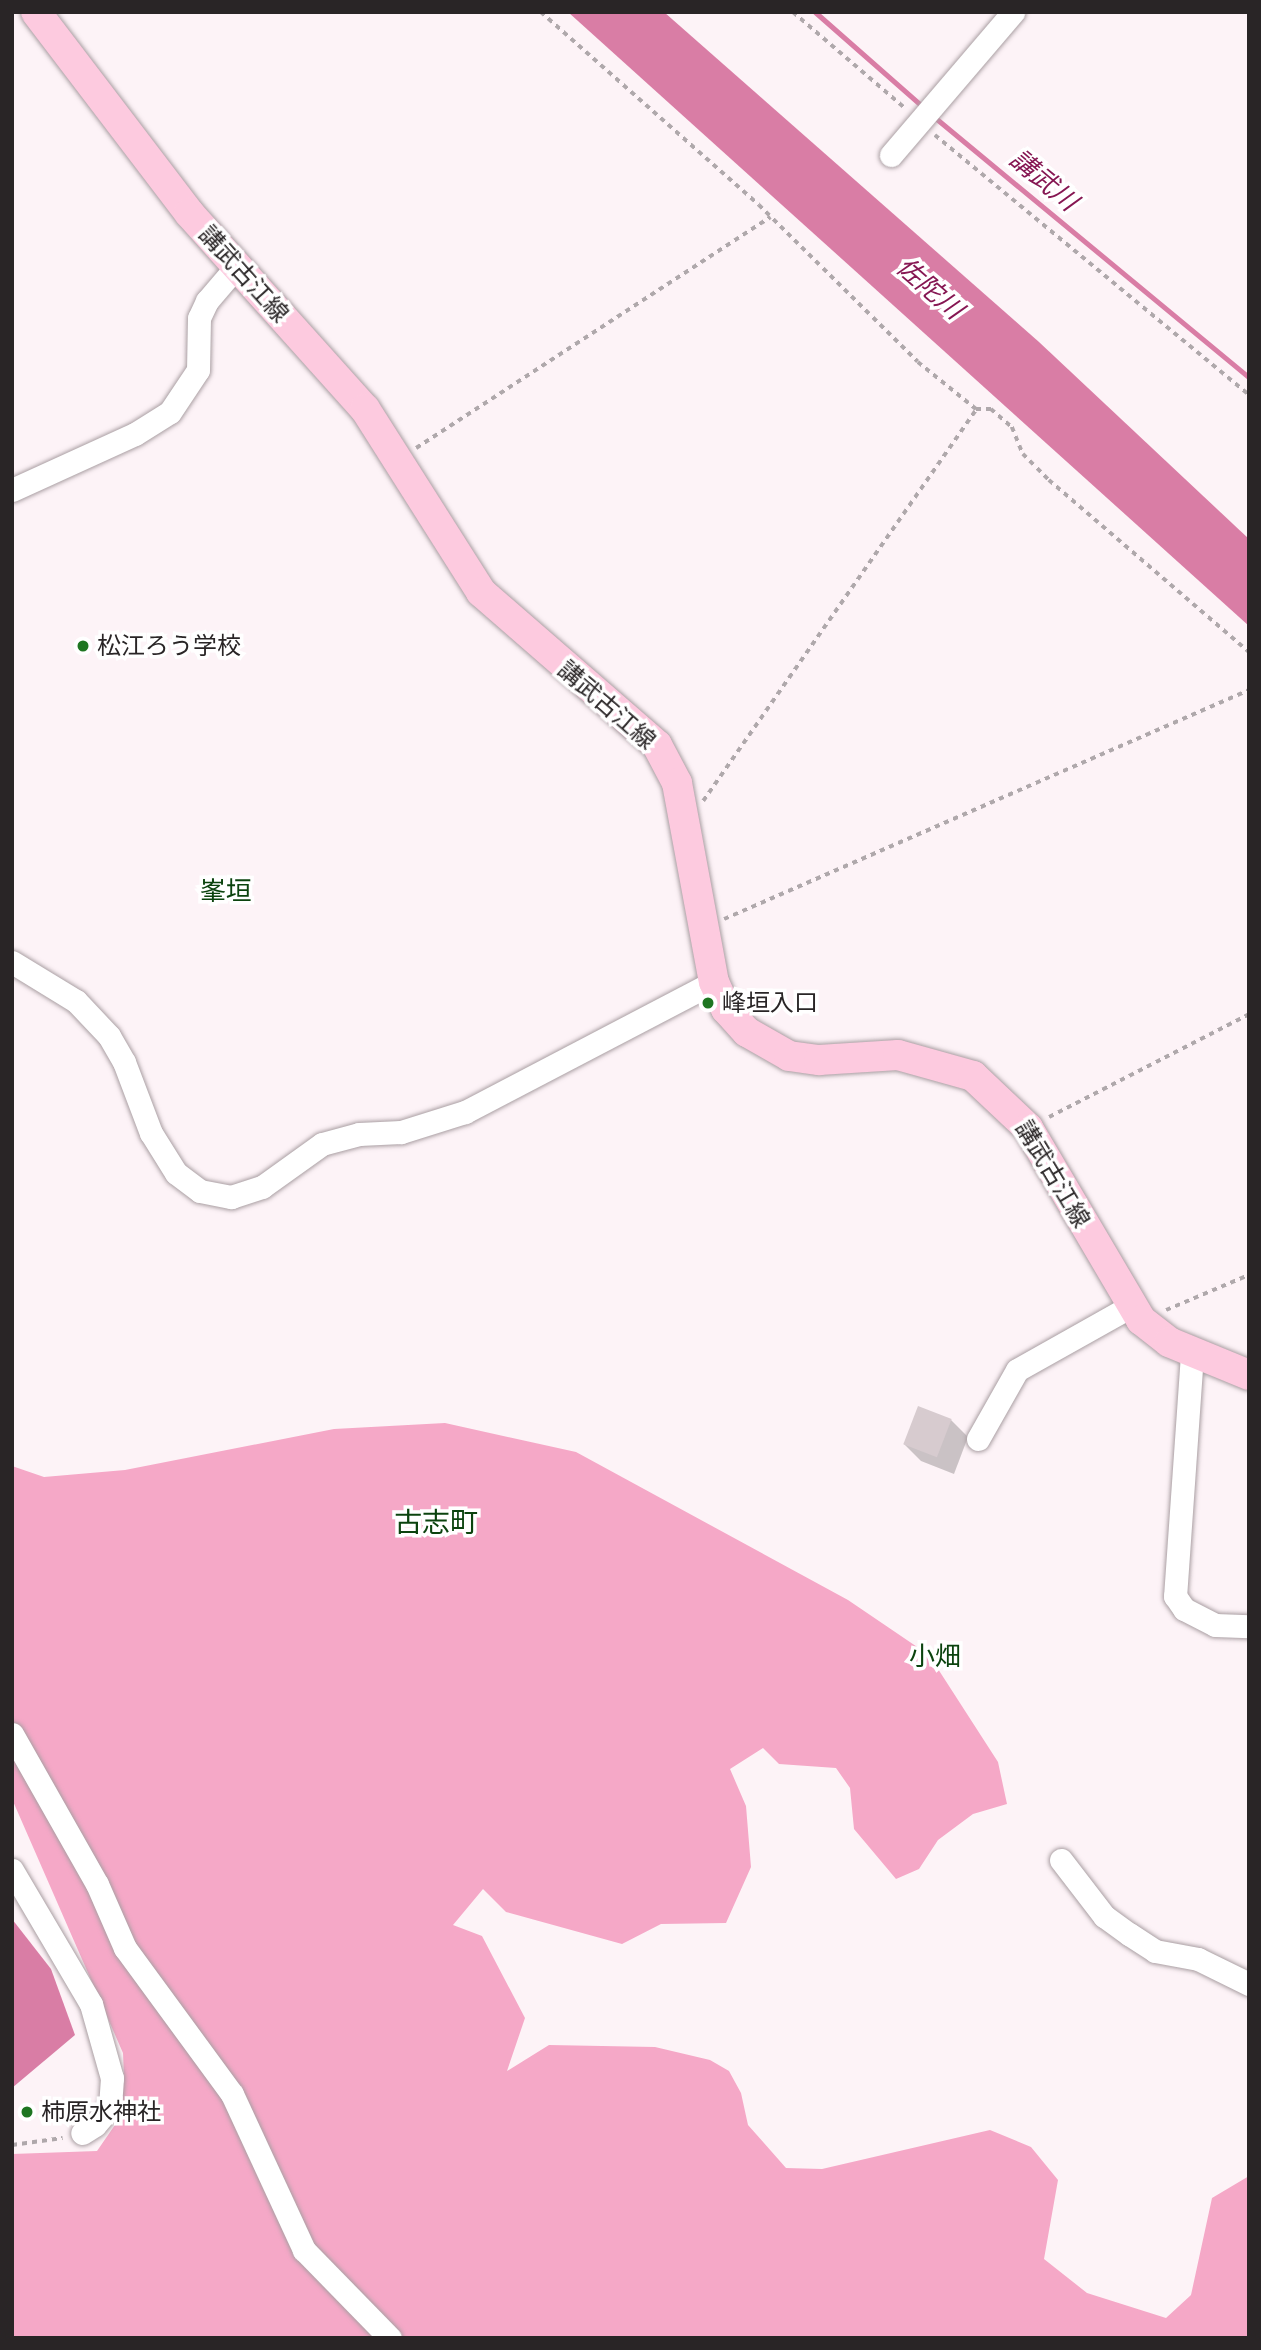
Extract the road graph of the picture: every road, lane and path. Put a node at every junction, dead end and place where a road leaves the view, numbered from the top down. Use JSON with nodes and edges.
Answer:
{"nodes":[{"id":1,"x":36,"y":12,"type":"edge"},
{"id":2,"x":541,"y":12,"type":"edge"},
{"id":3,"x":793,"y":12,"type":"edge"},
{"id":4,"x":1013,"y":12,"type":"edge"},
{"id":5,"x":925,"y":113,"type":"junction"},
{"id":6,"x":891,"y":155,"type":"dead end"},
{"id":7,"x":770,"y":217,"type":"junction"},
{"id":8,"x":236,"y":267,"type":"junction"},
{"id":9,"x":1249,"y":395,"type":"edge"},
{"id":10,"x":976,"y":409,"type":"junction"},
{"id":11,"x":399,"y":458,"type":"junction"},
{"id":12,"x":12,"y":490,"type":"edge"},
{"id":13,"x":1249,"y":652,"type":"edge"},
{"id":14,"x":1249,"y":690,"type":"edge"},
{"id":15,"x":684,"y":816,"type":"junction"},
{"id":16,"x":704,"y":930,"type":"junction"},
{"id":17,"x":12,"y":962,"type":"edge"},
{"id":18,"x":714,"y":982,"type":"junction"},
{"id":19,"x":1249,"y":1014,"type":"edge"},
{"id":20,"x":1028,"y":1128,"type":"junction"},
{"id":21,"x":1249,"y":1275,"type":"edge"},
{"id":22,"x":1136,"y":1313,"type":"junction"},
{"id":23,"x":1192,"y":1354,"type":"junction"},
{"id":24,"x":1249,"y":1375,"type":"edge"},
{"id":25,"x":978,"y":1439,"type":"dead end"},
{"id":26,"x":1249,"y":1626,"type":"edge"},
{"id":27,"x":12,"y":1734,"type":"edge"},
{"id":28,"x":1061,"y":1860,"type":"dead end"},
{"id":29,"x":12,"y":1870,"type":"edge"},
{"id":30,"x":1249,"y":1984,"type":"edge"},
{"id":31,"x":82,"y":2133,"type":"joint"},
{"id":32,"x":12,"y":2145,"type":"edge"},
{"id":33,"x":390,"y":2338,"type":"edge"}],
"edges":[{"from":1,"to":8,"type":"main road","name":"講武古江線"},
{"from":2,"to":7,"type":"path"},
{"from":3,"to":5,"type":"path"},
{"from":4,"to":5,"type":"street"},
{"from":5,"to":6,"type":"street"},
{"from":5,"to":9,"type":"path"},
{"from":7,"to":10,"type":"path"},
{"from":7,"to":11,"type":"path"},
{"from":8,"to":11,"type":"main road","name":"講武古江線"},
{"from":8,"to":12,"type":"street"},
{"from":10,"to":13,"type":"path"},
{"from":10,"to":15,"type":"path"},
{"from":11,"to":15,"type":"main road","name":"講武古江線"},
{"from":14,"to":16,"type":"path"},
{"from":15,"to":16,"type":"main road","name":"講武古江線"},
{"from":16,"to":18,"type":"main road","name":"講武古江線"},
{"from":17,"to":18,"type":"street"},
{"from":18,"to":20,"type":"main road","name":"講武古江線"},
{"from":19,"to":20,"type":"path"},
{"from":20,"to":22,"type":"main road","name":"講武古江線"},
{"from":21,"to":22,"type":"path"},
{"from":22,"to":23,"type":"main road","name":"講武古江線"},
{"from":22,"to":25,"type":"street"},
{"from":23,"to":24,"type":"main road","name":"講武古江線"},
{"from":23,"to":26,"type":"street"},
{"from":27,"to":33,"type":"street"},
{"from":28,"to":30,"type":"street"},
{"from":29,"to":31,"type":"street"},
{"from":31,"to":32,"type":"path"}]}
